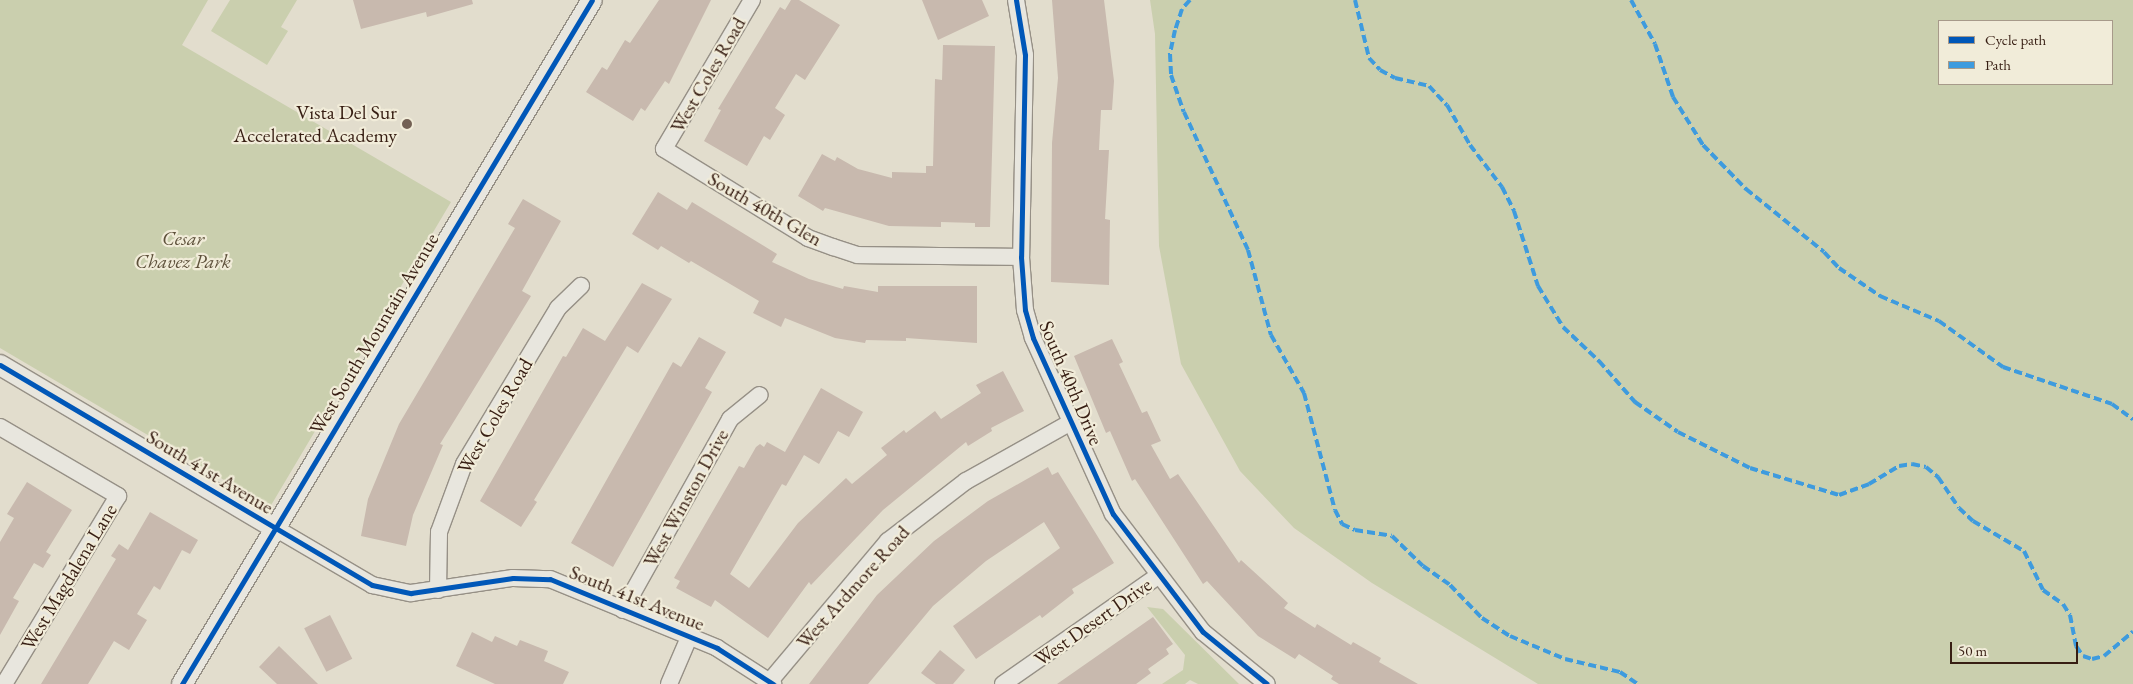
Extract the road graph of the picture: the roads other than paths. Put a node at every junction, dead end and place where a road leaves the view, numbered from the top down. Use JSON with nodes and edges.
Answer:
{"nodes":[{"id":1,"x":592,"y":0,"type":"edge"},
{"id":2,"x":752,"y":0,"type":"edge"},
{"id":3,"x":1016,"y":0,"type":"edge"},
{"id":4,"x":664,"y":150,"type":"joint"},
{"id":5,"x":1022,"y":257,"type":"junction"},
{"id":6,"x":581,"y":286,"type":"dead end"},
{"id":7,"x":0,"y":365,"type":"edge"},
{"id":8,"x":760,"y":395,"type":"dead end"},
{"id":9,"x":1071,"y":422,"type":"junction"},
{"id":10,"x":0,"y":427,"type":"edge"},
{"id":11,"x":275,"y":528,"type":"junction"},
{"id":12,"x":1158,"y":576,"type":"junction"},
{"id":13,"x":438,"y":590,"type":"junction"},
{"id":14,"x":623,"y":610,"type":"junction"},
{"id":15,"x":690,"y":635,"type":"junction"},
{"id":16,"x":772,"y":682,"type":"edge"},
{"id":17,"x":4,"y":684,"type":"edge"},
{"id":18,"x":182,"y":684,"type":"edge"},
{"id":19,"x":669,"y":684,"type":"edge"},
{"id":20,"x":1003,"y":684,"type":"edge"},
{"id":21,"x":1267,"y":684,"type":"edge"}],
"edges":[{"from":1,"to":11,"type":"street","name":"West South Mountain Avenue"},
{"from":2,"to":4,"type":"street","name":"West Coles Road"},
{"from":3,"to":5,"type":"street","name":"South 40th Drive"},
{"from":4,"to":5,"type":"street","name":"South 40th Glen"},
{"from":5,"to":9,"type":"street","name":"South 40th Drive"},
{"from":6,"to":13,"type":"street","name":"West Coles Road"},
{"from":7,"to":11,"type":"street","name":"South 41st Avenue"},
{"from":8,"to":14,"type":"street","name":"West Winston Drive"},
{"from":9,"to":12,"type":"street","name":"South 40th Drive"},
{"from":9,"to":16,"type":"street","name":"West Ardmore Road"},
{"from":10,"to":17,"type":"street","name":"West Magdalena Lane"},
{"from":11,"to":13,"type":"street","name":"South 41st Avenue"},
{"from":11,"to":18,"type":"street","name":"West South Mountain Avenue"},
{"from":12,"to":20,"type":"street","name":"West Desert Drive"},
{"from":12,"to":21,"type":"street","name":"South 40th Drive"},
{"from":13,"to":14,"type":"street","name":"South 41st Avenue"},
{"from":14,"to":15,"type":"street","name":"South 41st Avenue"},
{"from":15,"to":16,"type":"street","name":"South 41st Avenue"},
{"from":15,"to":19,"type":"street"}]}
